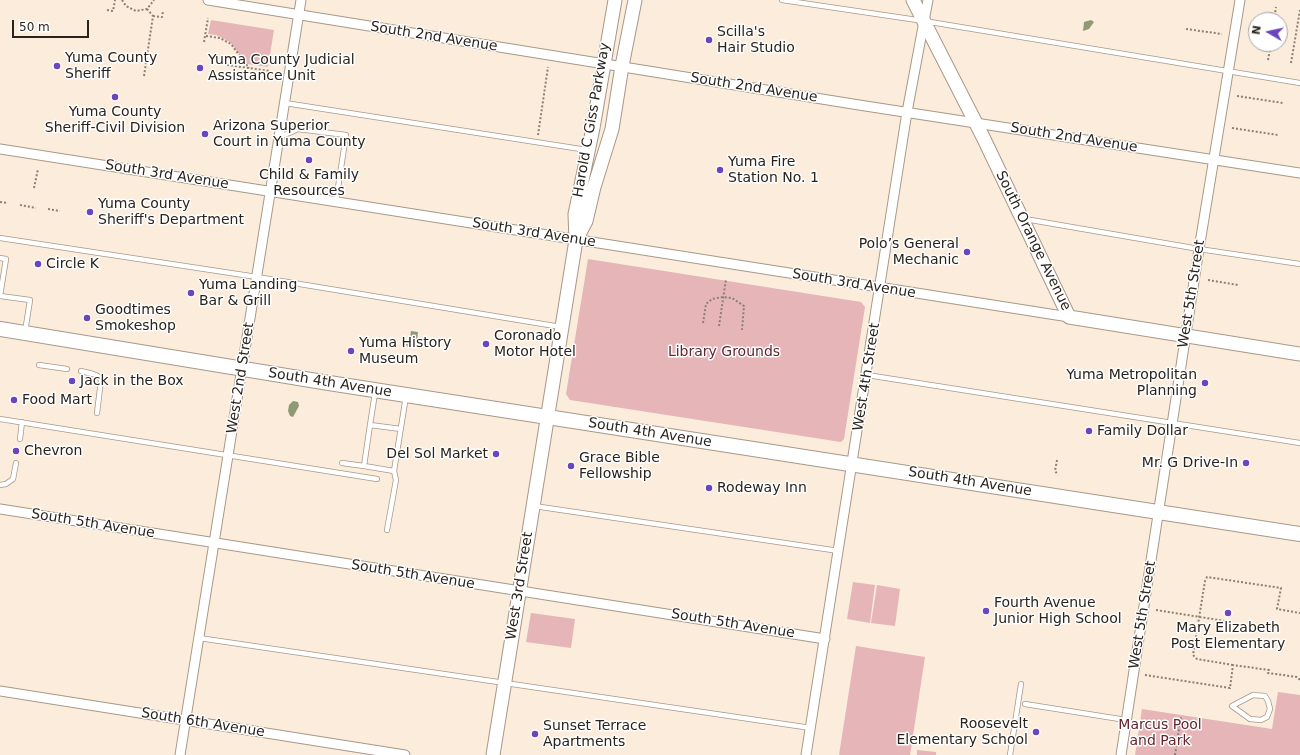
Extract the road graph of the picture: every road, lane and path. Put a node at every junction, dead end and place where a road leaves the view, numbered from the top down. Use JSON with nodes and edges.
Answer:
{"nodes":[{"id":1,"x":115,"y":0,"type":"edge"},
{"id":2,"x":122,"y":0,"type":"edge"},
{"id":3,"x":154,"y":0,"type":"edge"},
{"id":4,"x":208,"y":0,"type":"edge"},
{"id":5,"x":301,"y":0,"type":"edge"},
{"id":6,"x":615,"y":0,"type":"edge"},
{"id":7,"x":636,"y":0,"type":"edge"},
{"id":8,"x":782,"y":0,"type":"edge"},
{"id":9,"x":913,"y":0,"type":"edge"},
{"id":10,"x":928,"y":0,"type":"edge"},
{"id":11,"x":1240,"y":0,"type":"edge"},
{"id":12,"x":1276,"y":7,"type":"dead end"},
{"id":13,"x":147,"y":9,"type":"junction"},
{"id":14,"x":107,"y":10,"type":"dead end"},
{"id":15,"x":1300,"y":10,"type":"edge"},
{"id":16,"x":163,"y":11,"type":"dead end"},
{"id":17,"x":1275,"y":12,"type":"edge"},
{"id":18,"x":299,"y":15,"type":"junction"},
{"id":19,"x":153,"y":16,"type":"junction"},
{"id":20,"x":208,"y":18,"type":"dead end"},
{"id":21,"x":924,"y":21,"type":"junction"},
{"id":22,"x":1186,"y":29,"type":"dead end"},
{"id":23,"x":1222,"y":34,"type":"dead end"},
{"id":24,"x":206,"y":36,"type":"junction"},
{"id":25,"x":204,"y":42,"type":"dead end"},
{"id":26,"x":1270,"y":52,"type":"edge"},
{"id":27,"x":1268,"y":60,"type":"dead end"},
{"id":28,"x":603,"y":63,"type":"junction"},
{"id":29,"x":1292,"y":63,"type":"dead end"},
{"id":30,"x":227,"y":65,"type":"dead end"},
{"id":31,"x":622,"y":66,"type":"junction"},
{"id":32,"x":548,"y":67,"type":"dead end"},
{"id":33,"x":249,"y":68,"type":"junction"},
{"id":34,"x":270,"y":71,"type":"dead end"},
{"id":35,"x":1228,"y":72,"type":"junction"},
{"id":36,"x":144,"y":76,"type":"dead end"},
{"id":37,"x":1300,"y":83,"type":"edge"},
{"id":38,"x":1237,"y":96,"type":"dead end"},
{"id":39,"x":285,"y":103,"type":"junction"},
{"id":40,"x":1283,"y":103,"type":"dead end"},
{"id":41,"x":907,"y":112,"type":"junction"},
{"id":42,"x":975,"y":122,"type":"junction"},
{"id":43,"x":1232,"y":128,"type":"dead end"},
{"id":44,"x":1278,"y":135,"type":"dead end"},
{"id":45,"x":280,"y":137,"type":"junction"},
{"id":46,"x":537,"y":142,"type":"junction"},
{"id":47,"x":0,"y":150,"type":"edge"},
{"id":48,"x":588,"y":150,"type":"junction"},
{"id":49,"x":1214,"y":160,"type":"junction"},
{"id":50,"x":38,"y":169,"type":"dead end"},
{"id":51,"x":1300,"y":173,"type":"edge"},
{"id":52,"x":34,"y":188,"type":"dead end"},
{"id":53,"x":271,"y":191,"type":"junction"},
{"id":54,"x":336,"y":201,"type":"junction"},
{"id":55,"x":0,"y":202,"type":"edge"},
{"id":56,"x":8,"y":203,"type":"dead end"},
{"id":57,"x":20,"y":205,"type":"dead end"},
{"id":58,"x":36,"y":208,"type":"dead end"},
{"id":59,"x":48,"y":209,"type":"dead end"},
{"id":60,"x":60,"y":211,"type":"dead end"},
{"id":61,"x":1022,"y":218,"type":"junction"},
{"id":62,"x":0,"y":238,"type":"edge"},
{"id":63,"x":576,"y":240,"type":"junction"},
{"id":64,"x":1199,"y":249,"type":"junction"},
{"id":65,"x":0,"y":258,"type":"edge"},
{"id":66,"x":1300,"y":264,"type":"edge"},
{"id":67,"x":2,"y":268,"type":"edge"},
{"id":68,"x":257,"y":277,"type":"junction"},
{"id":69,"x":726,"y":279,"type":"dead end"},
{"id":70,"x":1208,"y":280,"type":"dead end"},
{"id":71,"x":1,"y":284,"type":"edge"},
{"id":72,"x":1238,"y":285,"type":"dead end"},
{"id":73,"x":881,"y":288,"type":"junction"},
{"id":74,"x":0,"y":296,"type":"edge"},
{"id":75,"x":723,"y":297,"type":"junction"},
{"id":76,"x":1069,"y":317,"type":"junction"},
{"id":77,"x":703,"y":324,"type":"dead end"},
{"id":78,"x":719,"y":326,"type":"dead end"},
{"id":79,"x":561,"y":327,"type":"junction"},
{"id":80,"x":0,"y":329,"type":"edge"},
{"id":81,"x":742,"y":330,"type":"dead end"},
{"id":82,"x":25,"y":334,"type":"junction"},
{"id":83,"x":1186,"y":336,"type":"junction"},
{"id":84,"x":1300,"y":354,"type":"edge"},
{"id":85,"x":39,"y":365,"type":"dead end"},
{"id":86,"x":67,"y":369,"type":"dead end"},
{"id":87,"x":242,"y":369,"type":"junction"},
{"id":88,"x":81,"y":371,"type":"dead end"},
{"id":89,"x":867,"y":375,"type":"junction"},
{"id":90,"x":375,"y":390,"type":"junction"},
{"id":91,"x":406,"y":395,"type":"junction"},
{"id":92,"x":97,"y":413,"type":"dead end"},
{"id":93,"x":546,"y":417,"type":"junction"},
{"id":94,"x":0,"y":419,"type":"edge"},
{"id":95,"x":22,"y":422,"type":"junction"},
{"id":96,"x":1173,"y":423,"type":"junction"},
{"id":97,"x":370,"y":425,"type":"junction"},
{"id":98,"x":401,"y":429,"type":"junction"},
{"id":99,"x":20,"y":439,"type":"dead end"},
{"id":100,"x":1300,"y":443,"type":"edge"},
{"id":101,"x":229,"y":454,"type":"junction"},
{"id":102,"x":1057,"y":460,"type":"dead end"},
{"id":103,"x":16,"y":463,"type":"dead end"},
{"id":104,"x":342,"y":463,"type":"dead end"},
{"id":105,"x":853,"y":464,"type":"junction"},
{"id":106,"x":364,"y":466,"type":"junction"},
{"id":107,"x":394,"y":471,"type":"junction"},
{"id":108,"x":1058,"y":475,"type":"dead end"},
{"id":109,"x":377,"y":479,"type":"dead end"},
{"id":110,"x":0,"y":485,"type":"edge"},
{"id":111,"x":532,"y":505,"type":"junction"},
{"id":112,"x":0,"y":510,"type":"edge"},
{"id":113,"x":1160,"y":511,"type":"junction"},
{"id":114,"x":387,"y":530,"type":"dead end"},
{"id":115,"x":1300,"y":534,"type":"edge"},
{"id":116,"x":214,"y":544,"type":"junction"},
{"id":117,"x":839,"y":551,"type":"junction"},
{"id":118,"x":519,"y":591,"type":"junction"},
{"id":119,"x":1156,"y":610,"type":"dead end"},
{"id":120,"x":1300,"y":613,"type":"edge"},
{"id":121,"x":1199,"y":617,"type":"junction"},
{"id":122,"x":1225,"y":621,"type":"dead end"},
{"id":123,"x":199,"y":638,"type":"junction"},
{"id":124,"x":825,"y":639,"type":"junction"},
{"id":125,"x":1234,"y":665,"type":"junction"},
{"id":126,"x":1145,"y":675,"type":"dead end"},
{"id":127,"x":1300,"y":680,"type":"edge"},
{"id":128,"x":505,"y":683,"type":"junction"},
{"id":129,"x":1021,"y":684,"type":"dead end"},
{"id":130,"x":0,"y":691,"type":"edge"},
{"id":131,"x":1025,"y":704,"type":"dead end"},
{"id":132,"x":1232,"y":706,"type":"joint"},
{"id":133,"x":1181,"y":717,"type":"dead end"},
{"id":134,"x":186,"y":720,"type":"junction"},
{"id":135,"x":1126,"y":720,"type":"junction"},
{"id":136,"x":811,"y":728,"type":"junction"},
{"id":137,"x":180,"y":755,"type":"edge"},
{"id":138,"x":405,"y":755,"type":"edge"},
{"id":139,"x":493,"y":755,"type":"edge"},
{"id":140,"x":806,"y":755,"type":"edge"},
{"id":141,"x":1010,"y":755,"type":"edge"},
{"id":142,"x":1121,"y":755,"type":"edge"},
{"id":143,"x":1175,"y":755,"type":"edge"}],
"edges":[{"from":1,"to":14,"type":"path"},
{"from":2,"to":13,"type":"path"},
{"from":3,"to":13,"type":"path"},
{"from":4,"to":18,"type":"street","name":"South 2nd Avenue"},
{"from":5,"to":18,"type":"street","name":"West 2nd Street"},
{"from":6,"to":28,"type":"street","name":"Harold C Giss Parkway"},
{"from":7,"to":31,"type":"street","name":"Harold C Giss Parkway"},
{"from":8,"to":21,"type":"lane"},
{"from":9,"to":21,"type":"street","name":"South Orange Avenue"},
{"from":10,"to":21,"type":"street","name":"West 4th Street"},
{"from":11,"to":35,"type":"street","name":"West 5th Street"},
{"from":12,"to":17,"type":"path"},
{"from":13,"to":19,"type":"path"},
{"from":15,"to":29,"type":"path"},
{"from":16,"to":19,"type":"path"},
{"from":18,"to":28,"type":"street","name":"South 2nd Avenue"},
{"from":18,"to":39,"type":"street","name":"West 2nd Street"},
{"from":19,"to":36,"type":"path"},
{"from":20,"to":24,"type":"path"},
{"from":21,"to":35,"type":"lane"},
{"from":21,"to":41,"type":"street","name":"West 4th Street"},
{"from":21,"to":42,"type":"street","name":"South Orange Avenue"},
{"from":22,"to":23,"type":"path"},
{"from":24,"to":25,"type":"path"},
{"from":24,"to":33,"type":"path"},
{"from":26,"to":27,"type":"path"},
{"from":28,"to":31,"type":"street","name":"South 2nd Avenue"},
{"from":28,"to":48,"type":"street","name":"Harold C Giss Parkway"},
{"from":30,"to":33,"type":"path"},
{"from":31,"to":41,"type":"street","name":"South 2nd Avenue"},
{"from":31,"to":63,"type":"street","name":"Harold C Giss Parkway"},
{"from":32,"to":46,"type":"path"},
{"from":33,"to":34,"type":"path"},
{"from":35,"to":37,"type":"lane"},
{"from":35,"to":49,"type":"street","name":"West 5th Street"},
{"from":38,"to":40,"type":"path"},
{"from":39,"to":45,"type":"street","name":"West 2nd Street"},
{"from":39,"to":46,"type":"lane"},
{"from":41,"to":42,"type":"street","name":"South 2nd Avenue"},
{"from":41,"to":73,"type":"street","name":"West 4th Street"},
{"from":42,"to":49,"type":"street","name":"South 2nd Avenue"},
{"from":42,"to":61,"type":"street","name":"South Orange Avenue"},
{"from":43,"to":44,"type":"path"},
{"from":45,"to":53,"type":"street","name":"West 2nd Street"},
{"from":45,"to":54,"type":"lane"},
{"from":46,"to":48,"type":"lane"},
{"from":47,"to":53,"type":"street","name":"South 3rd Avenue"},
{"from":48,"to":63,"type":"street","name":"Harold C Giss Parkway"},
{"from":49,"to":51,"type":"street","name":"South 2nd Avenue"},
{"from":49,"to":64,"type":"street","name":"West 5th Street"},
{"from":50,"to":52,"type":"path"},
{"from":53,"to":54,"type":"street","name":"South 3rd Avenue"},
{"from":53,"to":68,"type":"street","name":"West 2nd Street"},
{"from":54,"to":63,"type":"street","name":"South 3rd Avenue"},
{"from":55,"to":56,"type":"path"},
{"from":57,"to":58,"type":"path"},
{"from":59,"to":60,"type":"path"},
{"from":61,"to":64,"type":"lane"},
{"from":61,"to":76,"type":"street","name":"South Orange Avenue"},
{"from":62,"to":68,"type":"lane"},
{"from":63,"to":73,"type":"street","name":"South 3rd Avenue"},
{"from":63,"to":79,"type":"street","name":"Harold C Giss Parkway"},
{"from":64,"to":66,"type":"lane"},
{"from":64,"to":83,"type":"street","name":"West 5th Street"},
{"from":65,"to":67,"type":"lane"},
{"from":67,"to":71,"type":"lane"},
{"from":68,"to":79,"type":"lane"},
{"from":68,"to":87,"type":"street","name":"West 2nd Street"},
{"from":69,"to":75,"type":"path"},
{"from":70,"to":72,"type":"path"},
{"from":71,"to":74,"type":"lane"},
{"from":73,"to":76,"type":"street","name":"South 3rd Avenue"},
{"from":73,"to":89,"type":"street","name":"West 4th Street"},
{"from":74,"to":82,"type":"lane"},
{"from":75,"to":77,"type":"path"},
{"from":75,"to":78,"type":"path"},
{"from":75,"to":81,"type":"path"},
{"from":76,"to":83,"type":"street","name":"South Orange Avenue"},
{"from":79,"to":93,"type":"street","name":"Harold C Giss Parkway"},
{"from":80,"to":82,"type":"main road","name":"South 4th Avenue"},
{"from":82,"to":87,"type":"main road","name":"South 4th Avenue"},
{"from":83,"to":84,"type":"street","name":"South Orange Avenue"},
{"from":83,"to":96,"type":"street","name":"West 5th Street"},
{"from":85,"to":86,"type":"lane"},
{"from":87,"to":90,"type":"main road","name":"South 4th Avenue"},
{"from":87,"to":101,"type":"street","name":"West 2nd Street"},
{"from":88,"to":92,"type":"lane"},
{"from":89,"to":96,"type":"lane"},
{"from":89,"to":105,"type":"street","name":"West 4th Street"},
{"from":90,"to":91,"type":"main road","name":"South 4th Avenue"},
{"from":90,"to":97,"type":"lane"},
{"from":91,"to":93,"type":"main road","name":"South 4th Avenue"},
{"from":91,"to":98,"type":"lane"},
{"from":93,"to":105,"type":"main road","name":"South 4th Avenue"},
{"from":93,"to":111,"type":"street","name":"West 3rd Street"},
{"from":94,"to":95,"type":"lane"},
{"from":95,"to":99,"type":"lane"},
{"from":95,"to":101,"type":"lane"},
{"from":96,"to":100,"type":"lane"},
{"from":96,"to":113,"type":"street","name":"West 5th Street"},
{"from":97,"to":98,"type":"lane"},
{"from":97,"to":106,"type":"lane"},
{"from":98,"to":107,"type":"lane"},
{"from":101,"to":109,"type":"lane"},
{"from":101,"to":116,"type":"street","name":"West 2nd Street"},
{"from":102,"to":108,"type":"path"},
{"from":103,"to":110,"type":"lane"},
{"from":104,"to":106,"type":"lane"},
{"from":105,"to":113,"type":"main road","name":"South 4th Avenue"},
{"from":105,"to":117,"type":"street","name":"West 4th Street"},
{"from":106,"to":107,"type":"lane"},
{"from":107,"to":114,"type":"lane"},
{"from":111,"to":117,"type":"lane"},
{"from":111,"to":118,"type":"street","name":"West 3rd Street"},
{"from":112,"to":116,"type":"street","name":"South 5th Avenue"},
{"from":113,"to":115,"type":"main road","name":"South 4th Avenue"},
{"from":113,"to":135,"type":"street","name":"West 5th Street"},
{"from":116,"to":118,"type":"street","name":"South 5th Avenue"},
{"from":116,"to":123,"type":"street","name":"West 2nd Street"},
{"from":117,"to":124,"type":"street","name":"West 4th Street"},
{"from":118,"to":124,"type":"street","name":"South 5th Avenue"},
{"from":118,"to":128,"type":"street","name":"West 3rd Street"},
{"from":119,"to":121,"type":"path"},
{"from":120,"to":121,"type":"path"},
{"from":121,"to":122,"type":"path"},
{"from":121,"to":125,"type":"path"},
{"from":123,"to":128,"type":"lane"},
{"from":123,"to":134,"type":"street","name":"West 2nd Street"},
{"from":124,"to":136,"type":"street","name":"West 4th Street"},
{"from":125,"to":126,"type":"path"},
{"from":125,"to":127,"type":"path"},
{"from":128,"to":136,"type":"lane"},
{"from":128,"to":139,"type":"street","name":"West 3rd Street"},
{"from":129,"to":141,"type":"lane"},
{"from":130,"to":134,"type":"street","name":"South 6th Avenue"},
{"from":131,"to":135,"type":"lane"},
{"from":132,"to":132,"type":"lane"},
{"from":133,"to":143,"type":"path"},
{"from":134,"to":137,"type":"street","name":"West 2nd Street"},
{"from":134,"to":138,"type":"street","name":"South 6th Avenue"},
{"from":135,"to":142,"type":"street","name":"West 5th Street"},
{"from":136,"to":140,"type":"street","name":"West 4th Street"}]}
